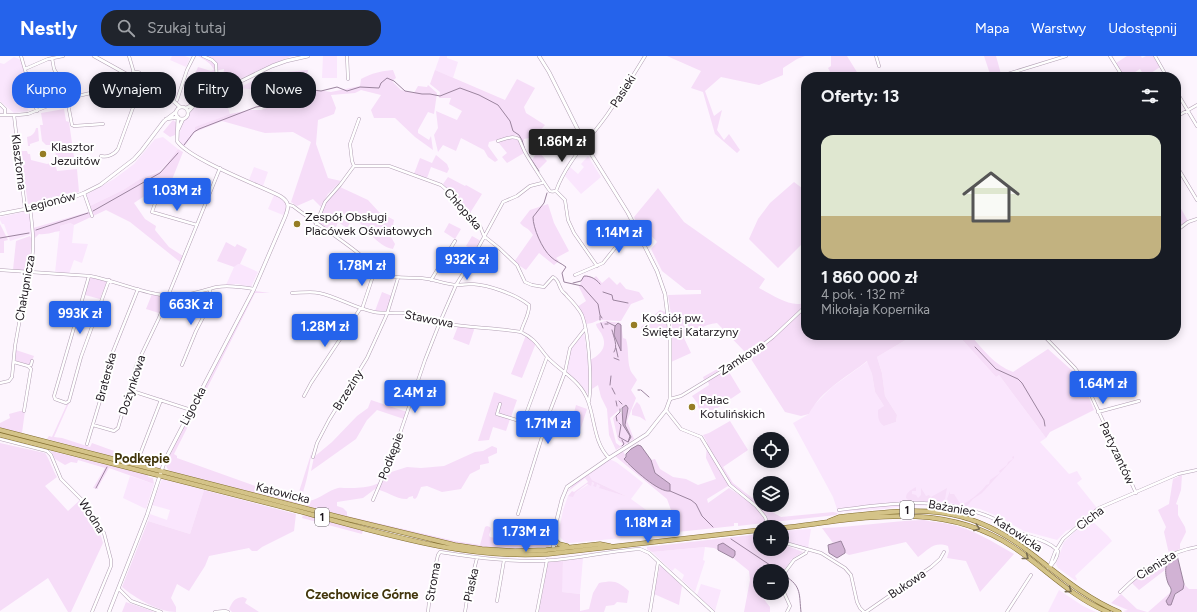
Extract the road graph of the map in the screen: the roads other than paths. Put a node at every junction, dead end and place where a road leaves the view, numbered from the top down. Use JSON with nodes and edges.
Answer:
{"nodes":[{"id":1,"x":21,"y":56,"type":"edge"},
{"id":2,"x":63,"y":56,"type":"edge"},
{"id":3,"x":94,"y":56,"type":"edge"},
{"id":4,"x":129,"y":56,"type":"edge"},
{"id":5,"x":194,"y":56,"type":"edge"},
{"id":6,"x":203,"y":56,"type":"edge"},
{"id":7,"x":308,"y":56,"type":"edge"},
{"id":8,"x":347,"y":56,"type":"edge"},
{"id":9,"x":539,"y":56,"type":"edge"},
{"id":10,"x":645,"y":56,"type":"edge"},
{"id":11,"x":876,"y":56,"type":"edge"},
{"id":12,"x":1066,"y":56,"type":"edge"},
{"id":13,"x":1110,"y":56,"type":"edge"},
{"id":14,"x":1155,"y":56,"type":"edge"},
{"id":15,"x":52,"y":58,"type":"junction"},
{"id":16,"x":879,"y":66,"type":"dead end"},
{"id":17,"x":25,"y":69,"type":"junction"},
{"id":18,"x":56,"y":72,"type":"edge"},
{"id":19,"x":121,"y":72,"type":"edge"},
{"id":20,"x":134,"y":72,"type":"edge"},
{"id":21,"x":216,"y":72,"type":"edge"},
{"id":22,"x":1014,"y":72,"type":"edge"},
{"id":23,"x":1120,"y":72,"type":"edge"},
{"id":24,"x":1164,"y":72,"type":"edge"},
{"id":25,"x":348,"y":79,"type":"dead end"},
{"id":26,"x":243,"y":81,"type":"edge"},
{"id":27,"x":1181,"y":99,"type":"edge"},
{"id":28,"x":177,"y":100,"type":"dead end"},
{"id":29,"x":0,"y":104,"type":"edge"},
{"id":30,"x":176,"y":104,"type":"edge"},
{"id":31,"x":1197,"y":105,"type":"edge"},
{"id":32,"x":180,"y":107,"type":"junction"},
{"id":33,"x":44,"y":108,"type":"edge"},
{"id":34,"x":70,"y":108,"type":"edge"},
{"id":35,"x":133,"y":108,"type":"edge"},
{"id":36,"x":174,"y":108,"type":"edge"},
{"id":37,"x":184,"y":108,"type":"edge"},
{"id":38,"x":186,"y":108,"type":"edge"},
{"id":39,"x":192,"y":108,"type":"edge"},
{"id":40,"x":1188,"y":110,"type":"junction"},
{"id":41,"x":37,"y":111,"type":"junction"},
{"id":42,"x":176,"y":111,"type":"junction"},
{"id":43,"x":188,"y":113,"type":"junction"},
{"id":44,"x":1181,"y":114,"type":"edge"},
{"id":45,"x":0,"y":115,"type":"edge"},
{"id":46,"x":5,"y":115,"type":"junction"},
{"id":47,"x":14,"y":115,"type":"junction"},
{"id":48,"x":178,"y":117,"type":"junction"},
{"id":49,"x":183,"y":119,"type":"junction"},
{"id":50,"x":358,"y":119,"type":"dead end"},
{"id":51,"x":166,"y":120,"type":"junction"},
{"id":52,"x":103,"y":124,"type":"dead end"},
{"id":53,"x":1197,"y":126,"type":"edge"},
{"id":54,"x":178,"y":131,"type":"junction"},
{"id":55,"x":498,"y":141,"type":"dead end"},
{"id":56,"x":584,"y":144,"type":"junction"},
{"id":57,"x":101,"y":156,"type":"dead end"},
{"id":58,"x":354,"y":166,"type":"junction"},
{"id":59,"x":220,"y":168,"type":"junction"},
{"id":60,"x":1181,"y":173,"type":"edge"},
{"id":61,"x":542,"y":183,"type":"junction"},
{"id":62,"x":556,"y":191,"type":"junction"},
{"id":63,"x":84,"y":193,"type":"junction"},
{"id":64,"x":157,"y":198,"type":"dead end"},
{"id":65,"x":1197,"y":200,"type":"edge"},
{"id":66,"x":289,"y":205,"type":"junction"},
{"id":67,"x":30,"y":208,"type":"junction"},
{"id":68,"x":25,"y":209,"type":"junction"},
{"id":69,"x":0,"y":214,"type":"edge"},
{"id":70,"x":92,"y":216,"type":"dead end"},
{"id":71,"x":1197,"y":219,"type":"edge"},
{"id":72,"x":316,"y":224,"type":"junction"},
{"id":73,"x":197,"y":225,"type":"junction"},
{"id":74,"x":1181,"y":227,"type":"edge"},
{"id":75,"x":638,"y":233,"type":"junction"},
{"id":76,"x":484,"y":236,"type":"junction"},
{"id":77,"x":455,"y":241,"type":"dead end"},
{"id":78,"x":597,"y":266,"type":"junction"},
{"id":79,"x":0,"y":270,"type":"edge"},
{"id":80,"x":375,"y":270,"type":"junction"},
{"id":81,"x":28,"y":272,"type":"junction"},
{"id":82,"x":575,"y":275,"type":"dead end"},
{"id":83,"x":89,"y":276,"type":"junction"},
{"id":84,"x":398,"y":278,"type":"junction"},
{"id":85,"x":109,"y":280,"type":"junction"},
{"id":86,"x":431,"y":280,"type":"junction"},
{"id":87,"x":456,"y":285,"type":"junction"},
{"id":88,"x":138,"y":289,"type":"junction"},
{"id":89,"x":210,"y":289,"type":"junction"},
{"id":90,"x":254,"y":289,"type":"junction"},
{"id":91,"x":292,"y":293,"type":"dead end"},
{"id":92,"x":167,"y":295,"type":"junction"},
{"id":93,"x":361,"y":309,"type":"junction"},
{"id":94,"x":801,"y":311,"type":"edge"},
{"id":95,"x":387,"y":314,"type":"junction"},
{"id":96,"x":440,"y":322,"type":"junction"},
{"id":97,"x":585,"y":329,"type":"junction"},
{"id":98,"x":521,"y":332,"type":"junction"},
{"id":99,"x":1048,"y":340,"type":"edge"},
{"id":100,"x":547,"y":357,"type":"junction"},
{"id":101,"x":32,"y":361,"type":"dead end"},
{"id":102,"x":14,"y":362,"type":"junction"},
{"id":103,"x":182,"y":365,"type":"dead end"},
{"id":104,"x":30,"y":366,"type":"junction"},
{"id":105,"x":565,"y":372,"type":"junction"},
{"id":106,"x":0,"y":383,"type":"edge"},
{"id":107,"x":129,"y":390,"type":"junction"},
{"id":108,"x":304,"y":396,"type":"dead end"},
{"id":109,"x":670,"y":398,"type":"junction"},
{"id":110,"x":160,"y":400,"type":"junction"},
{"id":111,"x":588,"y":401,"type":"junction"},
{"id":112,"x":1139,"y":401,"type":"dead end"},
{"id":113,"x":500,"y":404,"type":"dead end"},
{"id":114,"x":191,"y":410,"type":"junction"},
{"id":115,"x":666,"y":410,"type":"junction"},
{"id":116,"x":24,"y":411,"type":"dead end"},
{"id":117,"x":1098,"y":412,"type":"junction"},
{"id":118,"x":93,"y":425,"type":"junction"},
{"id":119,"x":0,"y":430,"type":"edge"},
{"id":120,"x":0,"y":435,"type":"edge"},
{"id":121,"x":0,"y":439,"type":"edge"},
{"id":122,"x":87,"y":444,"type":"dead end"},
{"id":123,"x":141,"y":452,"type":"dead end"},
{"id":124,"x":313,"y":457,"type":"dead end"},
{"id":125,"x":609,"y":458,"type":"junction"},
{"id":126,"x":1197,"y":470,"type":"edge"},
{"id":127,"x":160,"y":473,"type":"junction"},
{"id":128,"x":1136,"y":493,"type":"junction"},
{"id":129,"x":373,"y":500,"type":"dead end"},
{"id":130,"x":839,"y":510,"type":"dead end"},
{"id":131,"x":518,"y":514,"type":"dead end"},
{"id":132,"x":766,"y":520,"type":"edge"},
{"id":133,"x":823,"y":524,"type":"junction"},
{"id":134,"x":789,"y":527,"type":"edge"},
{"id":135,"x":753,"y":531,"type":"edge"},
{"id":136,"x":554,"y":532,"type":"junction"},
{"id":137,"x":555,"y":540,"type":"junction"},
{"id":138,"x":789,"y":544,"type":"edge"},
{"id":139,"x":569,"y":547,"type":"junction"},
{"id":140,"x":613,"y":547,"type":"junction"},
{"id":141,"x":1197,"y":548,"type":"edge"},
{"id":142,"x":1056,"y":549,"type":"junction"},
{"id":143,"x":807,"y":550,"type":"junction"},
{"id":144,"x":554,"y":551,"type":"junction"},
{"id":145,"x":944,"y":552,"type":"dead end"},
{"id":146,"x":477,"y":558,"type":"junction"},
{"id":147,"x":504,"y":560,"type":"junction"},
{"id":148,"x":547,"y":560,"type":"junction"},
{"id":149,"x":555,"y":560,"type":"junction"},
{"id":150,"x":658,"y":561,"type":"junction"},
{"id":151,"x":789,"y":567,"type":"edge"},
{"id":152,"x":1049,"y":568,"type":"junction"},
{"id":153,"x":1045,"y":572,"type":"junction"},
{"id":154,"x":1031,"y":575,"type":"dead end"},
{"id":155,"x":119,"y":589,"type":"junction"},
{"id":156,"x":1120,"y":592,"type":"dead end"},
{"id":157,"x":787,"y":600,"type":"edge"},
{"id":158,"x":497,"y":601,"type":"dead end"},
{"id":159,"x":1102,"y":611,"type":"edge"},
{"id":160,"x":92,"y":612,"type":"edge"},
{"id":161,"x":109,"y":612,"type":"edge"},
{"id":162,"x":161,"y":612,"type":"edge"},
{"id":163,"x":215,"y":612,"type":"edge"},
{"id":164,"x":228,"y":612,"type":"edge"},
{"id":165,"x":428,"y":612,"type":"edge"},
{"id":166,"x":465,"y":612,"type":"edge"},
{"id":167,"x":538,"y":612,"type":"edge"},
{"id":168,"x":650,"y":612,"type":"edge"},
{"id":169,"x":713,"y":612,"type":"edge"},
{"id":170,"x":787,"y":612,"type":"edge"},
{"id":171,"x":865,"y":612,"type":"edge"},
{"id":172,"x":1007,"y":612,"type":"edge"},
{"id":173,"x":1108,"y":612,"type":"edge"},
{"id":174,"x":1119,"y":612,"type":"edge"}],
"edges":[{"from":1,"to":17,"type":"street"},
{"from":2,"to":15,"type":"street"},
{"from":3,"to":19,"type":"street"},
{"from":4,"to":20,"type":"street"},
{"from":5,"to":28,"type":"street"},
{"from":6,"to":21,"type":"street"},
{"from":7,"to":26,"type":"street"},
{"from":8,"to":25,"type":"street"},
{"from":9,"to":56,"type":"street"},
{"from":10,"to":56,"type":"street","name":"Pasieki"},
{"from":11,"to":16,"type":"street"},
{"from":12,"to":22,"type":"street"},
{"from":13,"to":23,"type":"street"},
{"from":14,"to":24,"type":"street"},
{"from":15,"to":17,"type":"street"},
{"from":15,"to":18,"type":"street"},
{"from":17,"to":41,"type":"street"},
{"from":27,"to":40,"type":"street"},
{"from":29,"to":46,"type":"street"},
{"from":30,"to":32,"type":"street"},
{"from":31,"to":40,"type":"street"},
{"from":32,"to":37,"type":"street"},
{"from":32,"to":42,"type":"street"},
{"from":33,"to":41,"type":"street"},
{"from":34,"to":52,"type":"street"},
{"from":35,"to":57,"type":"street"},
{"from":36,"to":42,"type":"street"},
{"from":38,"to":43,"type":"street"},
{"from":39,"to":43,"type":"street"},
{"from":40,"to":44,"type":"street"},
{"from":40,"to":53,"type":"street"},
{"from":41,"to":47,"type":"street"},
{"from":42,"to":48,"type":"street"},
{"from":42,"to":51,"type":"street","name":"Legionów"},
{"from":43,"to":49,"type":"street"},
{"from":45,"to":46,"type":"street"},
{"from":46,"to":47,"type":"street"},
{"from":47,"to":68,"type":"street","name":"Klasztorna"},
{"from":48,"to":49,"type":"street"},
{"from":48,"to":51,"type":"street"},
{"from":48,"to":54,"type":"street"},
{"from":49,"to":54,"type":"street"},
{"from":50,"to":58,"type":"street"},
{"from":51,"to":63,"type":"street","name":"Legionów"},
{"from":54,"to":59,"type":"street"},
{"from":55,"to":61,"type":"street"},
{"from":56,"to":62,"type":"street","name":"Pasieki"},
{"from":56,"to":75,"type":"street"},
{"from":58,"to":72,"type":"street"},
{"from":58,"to":76,"type":"street","name":"Chłopska"},
{"from":59,"to":66,"type":"street"},
{"from":59,"to":73,"type":"street","name":"Dożynkowa"},
{"from":60,"to":65,"type":"street"},
{"from":61,"to":62,"type":"street"},
{"from":61,"to":76,"type":"street","name":"Podkępie"},
{"from":62,"to":78,"type":"street"},
{"from":63,"to":67,"type":"street","name":"Legionów"},
{"from":63,"to":70,"type":"street"},
{"from":64,"to":73,"type":"street"},
{"from":66,"to":72,"type":"street"},
{"from":66,"to":90,"type":"street","name":"Ligocka"},
{"from":67,"to":68,"type":"street","name":"Legionów"},
{"from":67,"to":81,"type":"street","name":"Chałupnicza"},
{"from":68,"to":69,"type":"street","name":"Legionów"},
{"from":71,"to":74,"type":"street"},
{"from":72,"to":80,"type":"street"},
{"from":73,"to":92,"type":"street","name":"Dożynkowa"},
{"from":75,"to":78,"type":"street"},
{"from":75,"to":109,"type":"street"},
{"from":76,"to":87,"type":"street","name":"Podkępie"},
{"from":76,"to":97,"type":"street","name":"Chłopska"},
{"from":77,"to":86,"type":"street"},
{"from":78,"to":82,"type":"street"},
{"from":79,"to":81,"type":"street"},
{"from":80,"to":84,"type":"street"},
{"from":80,"to":93,"type":"street"},
{"from":81,"to":83,"type":"street"},
{"from":81,"to":102,"type":"street","name":"Chałupnicza"},
{"from":83,"to":85,"type":"street"},
{"from":83,"to":85,"type":"street"},
{"from":84,"to":86,"type":"street"},
{"from":84,"to":95,"type":"street","name":"Brzeziny"},
{"from":85,"to":88,"type":"street"},
{"from":86,"to":87,"type":"street"},
{"from":87,"to":96,"type":"street","name":"Podkępie"},
{"from":87,"to":98,"type":"street"},
{"from":88,"to":92,"type":"street"},
{"from":88,"to":118,"type":"street","name":"Braterska"},
{"from":89,"to":90,"type":"street"},
{"from":89,"to":92,"type":"street"},
{"from":89,"to":103,"type":"street"},
{"from":90,"to":114,"type":"street","name":"Ligocka"},
{"from":91,"to":93,"type":"street","name":"Stawowa"},
{"from":92,"to":107,"type":"street","name":"Dożynkowa"},
{"from":93,"to":95,"type":"street","name":"Stawowa"},
{"from":93,"to":108,"type":"street"},
{"from":94,"to":109,"type":"street","name":"Zamkowa"},
{"from":95,"to":96,"type":"street","name":"Stawowa"},
{"from":95,"to":124,"type":"street","name":"Brzeziny"},
{"from":96,"to":98,"type":"street","name":"Stawowa"},
{"from":96,"to":129,"type":"street","name":"Podkępie"},
{"from":97,"to":105,"type":"street"},
{"from":97,"to":111,"type":"street","name":"Chłopska"},
{"from":98,"to":100,"type":"street"},
{"from":99,"to":117,"type":"street","name":"Partyzantów"},
{"from":100,"to":105,"type":"street"},
{"from":100,"to":113,"type":"street"},
{"from":101,"to":104,"type":"street"},
{"from":102,"to":104,"type":"street"},
{"from":102,"to":106,"type":"street","name":"Chałupnicza"},
{"from":104,"to":116,"type":"street"},
{"from":105,"to":111,"type":"street"},
{"from":105,"to":131,"type":"street"},
{"from":107,"to":110,"type":"street"},
{"from":107,"to":118,"type":"street","name":"Dożynkowa"},
{"from":109,"to":115,"type":"street"},
{"from":110,"to":114,"type":"street"},
{"from":110,"to":123,"type":"street"},
{"from":111,"to":125,"type":"street"},
{"from":112,"to":117,"type":"street"},
{"from":114,"to":127,"type":"street","name":"Ligocka"},
{"from":115,"to":125,"type":"street"},
{"from":115,"to":132,"type":"street"},
{"from":117,"to":128,"type":"street","name":"Partyzantów"},
{"from":118,"to":122,"type":"street","name":"Braterska"},
{"from":119,"to":127,"type":"main road","name":"Katowicka","number":"1"},
{"from":120,"to":127,"type":"main road","name":"Katowicka","number":"1"},
{"from":121,"to":160,"type":"street","name":"Wodna"},
{"from":125,"to":136,"type":"street"},
{"from":126,"to":128,"type":"street","name":"Cicha"},
{"from":127,"to":144,"type":"main road","name":"Katowicka","number":"1"},
{"from":127,"to":155,"type":"street","name":"Ligocka"},
{"from":128,"to":142,"type":"street","name":"Cicha"},
{"from":130,"to":142,"type":"street","name":"Bażaniec"},
{"from":133,"to":134,"type":"main road","name":"Katowicka","number":"1"},
{"from":133,"to":152,"type":"main road","name":"Katowicka","number":"1"},
{"from":133,"to":153,"type":"main road","name":"Katowicka","number":"1","one_way":true},
{"from":135,"to":140,"type":"main road","name":"Katowicka","number":"1"},
{"from":136,"to":137,"type":"street"},
{"from":136,"to":144,"type":"street"},
{"from":137,"to":139,"type":"main road"},
{"from":137,"to":144,"type":"street"},
{"from":138,"to":143,"type":"street"},
{"from":139,"to":140,"type":"main road","name":"Katowicka","number":"1"},
{"from":139,"to":144,"type":"main road","name":"Katowicka","number":"1"},
{"from":140,"to":144,"type":"main road","name":"Katowicka","number":"1"},
{"from":141,"to":156,"type":"street","name":"Cienista"},
{"from":142,"to":152,"type":"street","name":"Cicha"},
{"from":143,"to":151,"type":"street"},
{"from":143,"to":171,"type":"street"},
{"from":144,"to":149,"type":"street"},
{"from":145,"to":171,"type":"street","name":"Bukowa"},
{"from":146,"to":147,"type":"street"},
{"from":146,"to":165,"type":"street","name":"Stroma"},
{"from":146,"to":166,"type":"street","name":"Płaska"},
{"from":147,"to":148,"type":"street"},
{"from":147,"to":158,"type":"street"},
{"from":148,"to":149,"type":"street"},
{"from":148,"to":167,"type":"street"},
{"from":149,"to":150,"type":"street"},
{"from":150,"to":168,"type":"street"},
{"from":150,"to":169,"type":"street"},
{"from":152,"to":153,"type":"street","name":"Cicha"},
{"from":152,"to":174,"type":"main road","name":"Katowicka","number":"1"},
{"from":153,"to":159,"type":"main road","name":"Katowicka","number":"1","one_way":true},
{"from":154,"to":172,"type":"street"},
{"from":155,"to":161,"type":"street","name":"Ligocka"},
{"from":155,"to":162,"type":"street"},
{"from":157,"to":170,"type":"street"},
{"from":159,"to":173,"type":"main road","name":"Katowicka","number":"1"},
{"from":163,"to":164,"type":"street"}]}
